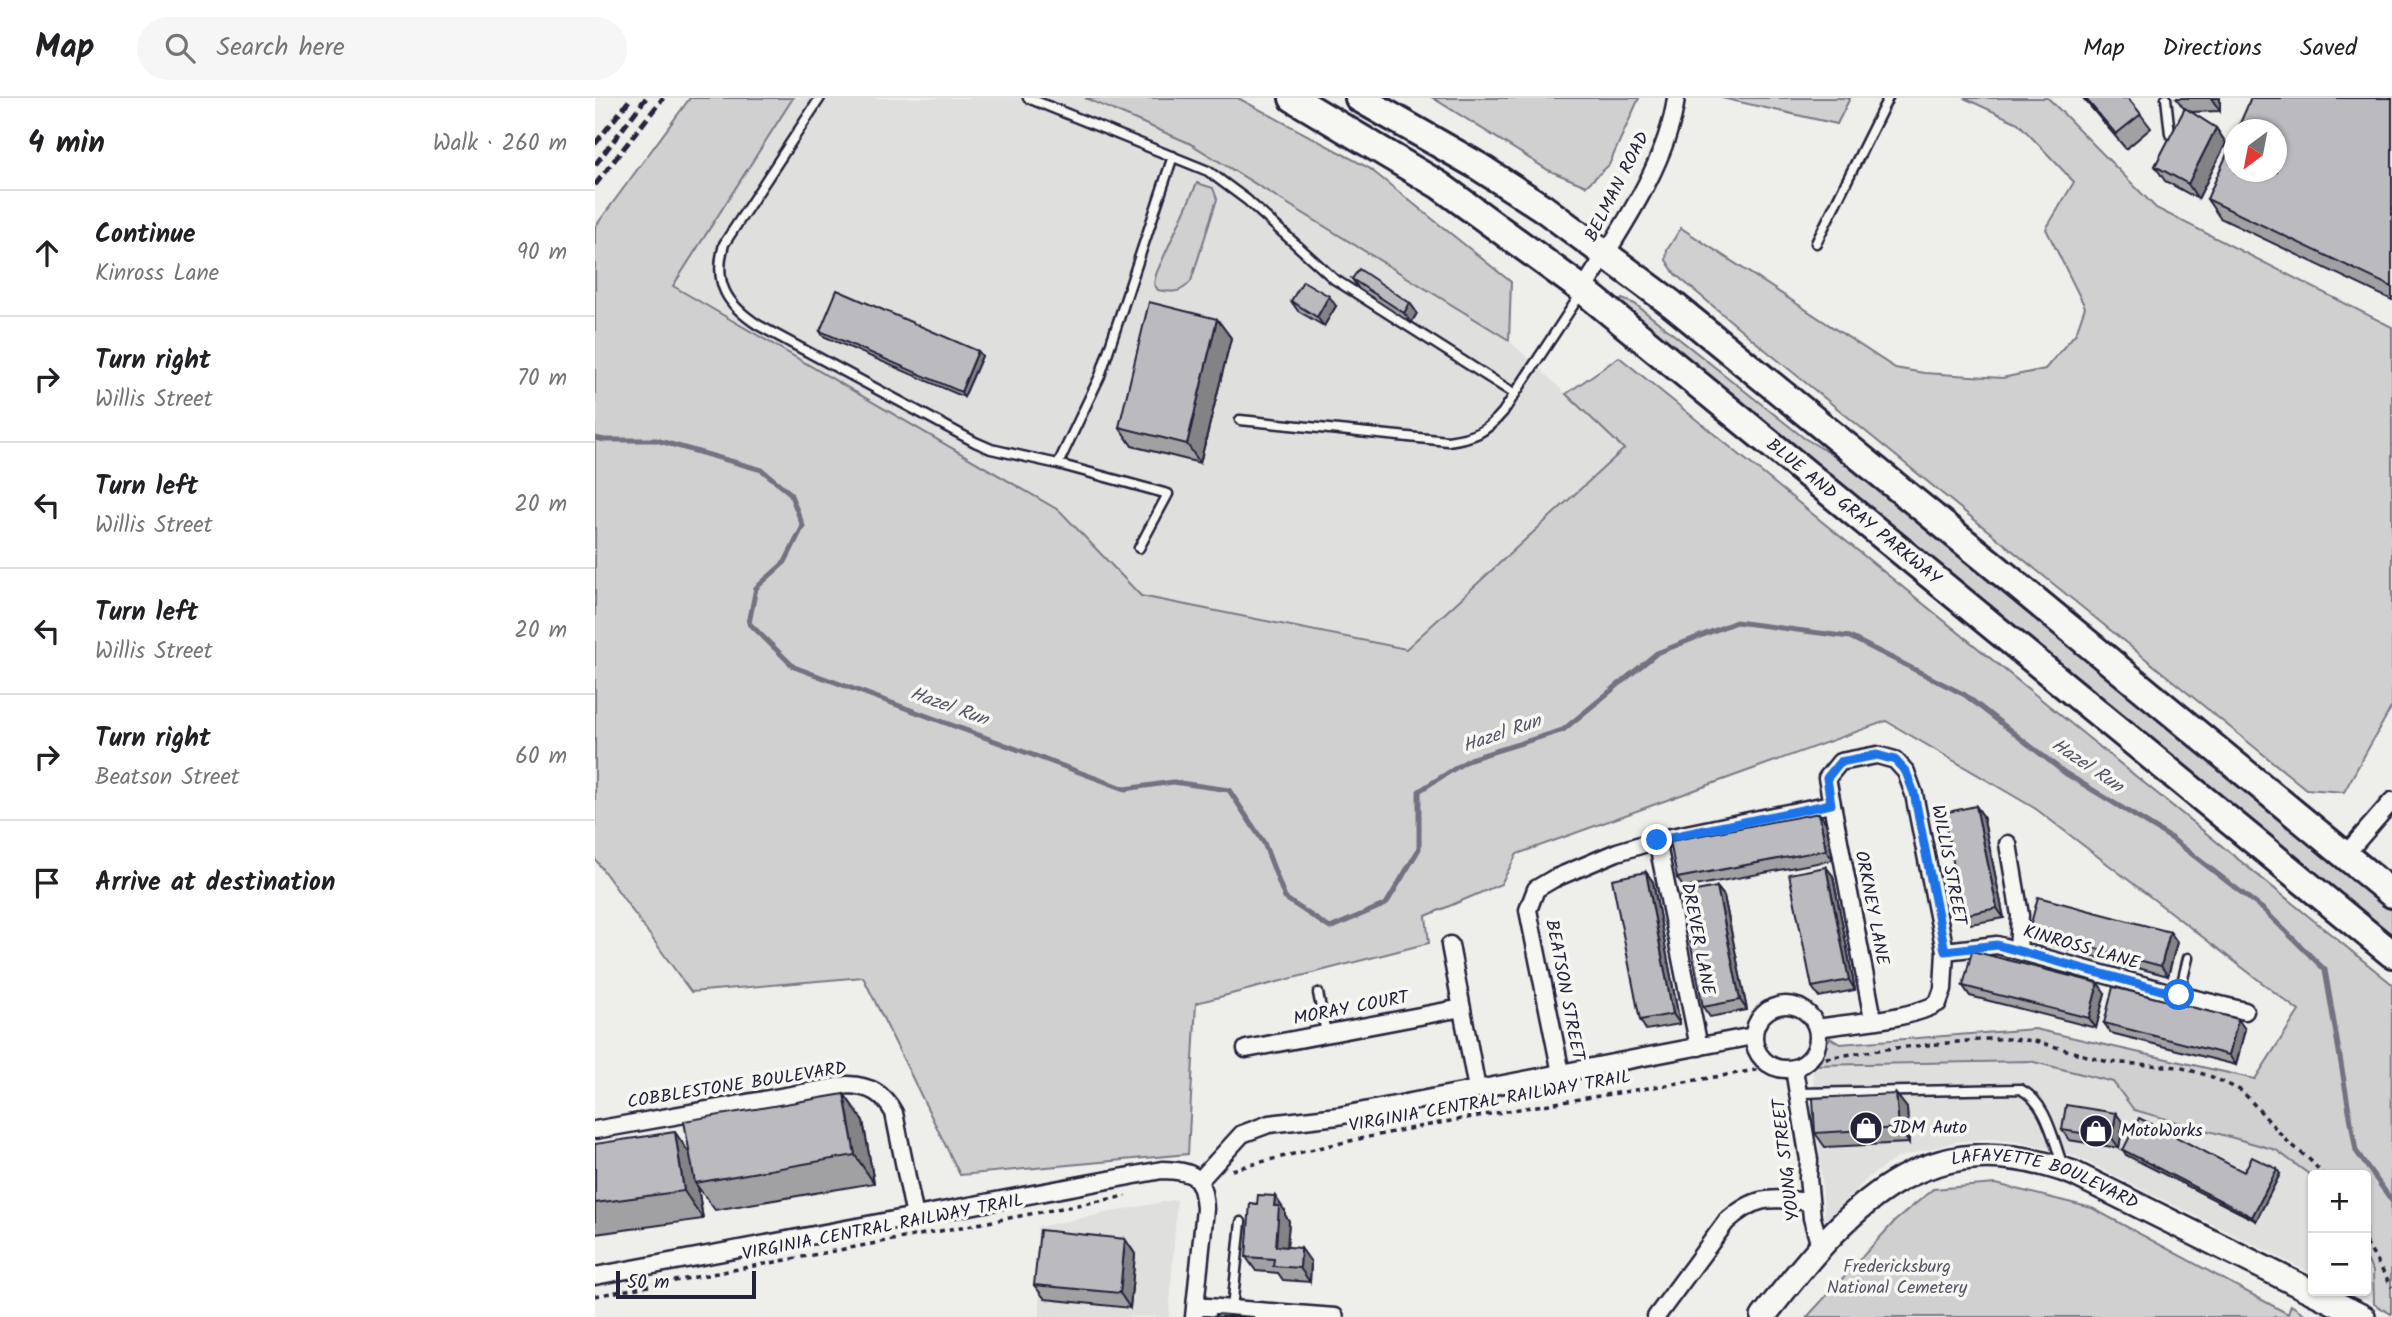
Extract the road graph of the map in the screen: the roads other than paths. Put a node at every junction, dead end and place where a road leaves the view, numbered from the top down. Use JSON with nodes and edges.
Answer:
{"nodes":[{"id":1,"x":820,"y":98,"type":"edge"},
{"id":2,"x":1028,"y":98,"type":"edge"},
{"id":3,"x":1293,"y":98,"type":"edge"},
{"id":4,"x":1359,"y":98,"type":"edge"},
{"id":5,"x":1676,"y":98,"type":"edge"},
{"id":6,"x":1888,"y":98,"type":"edge"},
{"id":7,"x":2166,"y":98,"type":"edge"},
{"id":8,"x":2170,"y":134,"type":"edge"},
{"id":9,"x":1173,"y":156,"type":"junction"},
{"id":10,"x":1816,"y":243,"type":"dead end"},
{"id":11,"x":1606,"y":253,"type":"junction"},
{"id":12,"x":1583,"y":290,"type":"junction"},
{"id":13,"x":1515,"y":394,"type":"junction"},
{"id":14,"x":1240,"y":420,"type":"dead end"},
{"id":15,"x":1058,"y":464,"type":"junction"},
{"id":16,"x":1139,"y":548,"type":"dead end"},
{"id":17,"x":2392,"y":801,"type":"edge"},
{"id":18,"x":1831,"y":804,"type":"junction"},
{"id":19,"x":1657,"y":840,"type":"junction"},
{"id":20,"x":2008,"y":845,"type":"dead end"},
{"id":21,"x":2344,"y":855,"type":"junction"},
{"id":22,"x":2392,"y":894,"type":"edge"},
{"id":23,"x":1450,"y":945,"type":"dead end"},
{"id":24,"x":1945,"y":951,"type":"junction"},
{"id":25,"x":2018,"y":951,"type":"junction"},
{"id":26,"x":2392,"y":954,"type":"edge"},
{"id":27,"x":2188,"y":958,"type":"dead end"},
{"id":28,"x":1318,"y":993,"type":"dead end"},
{"id":29,"x":2179,"y":995,"type":"junction"},
{"id":30,"x":1462,"y":1008,"type":"junction"},
{"id":31,"x":2245,"y":1012,"type":"dead end"},
{"id":32,"x":1873,"y":1019,"type":"junction"},
{"id":33,"x":1817,"y":1028,"type":"junction"},
{"id":34,"x":1326,"y":1034,"type":"junction"},
{"id":35,"x":1753,"y":1036,"type":"junction"},
{"id":36,"x":1699,"y":1047,"type":"junction"},
{"id":37,"x":1247,"y":1049,"type":"dead end"},
{"id":38,"x":1794,"y":1069,"type":"junction"},
{"id":39,"x":1560,"y":1073,"type":"junction"},
{"id":40,"x":1477,"y":1089,"type":"junction"},
{"id":41,"x":1799,"y":1093,"type":"junction"},
{"id":42,"x":595,"y":1130,"type":"edge"},
{"id":43,"x":2064,"y":1169,"type":"junction"},
{"id":44,"x":1199,"y":1181,"type":"junction"},
{"id":45,"x":1810,"y":1202,"type":"junction"},
{"id":46,"x":915,"y":1217,"type":"junction"},
{"id":47,"x":1241,"y":1222,"type":"dead end"},
{"id":48,"x":1820,"y":1246,"type":"junction"},
{"id":49,"x":595,"y":1276,"type":"edge"},
{"id":50,"x":1232,"y":1309,"type":"junction"},
{"id":51,"x":1194,"y":1312,"type":"edge"},
{"id":52,"x":1335,"y":1317,"type":"edge"},
{"id":53,"x":1656,"y":1317,"type":"edge"},
{"id":54,"x":1763,"y":1317,"type":"edge"},
{"id":55,"x":2363,"y":1317,"type":"edge"}],
"edges":[{"from":1,"to":15,"type":"lane"},
{"from":2,"to":9,"type":"lane"},
{"from":3,"to":12,"type":"highway","name":"BLUE AND GRAY PARKWAY"},
{"from":4,"to":11,"type":"highway"},
{"from":5,"to":11,"type":"street","name":"BELMAN ROAD"},
{"from":6,"to":10,"type":"lane"},
{"from":7,"to":8,"type":"lane"},
{"from":9,"to":13,"type":"lane"},
{"from":9,"to":15,"type":"lane"},
{"from":11,"to":12,"type":"street","name":"BELMAN ROAD"},
{"from":11,"to":21,"type":"highway"},
{"from":12,"to":13,"type":"lane"},
{"from":12,"to":26,"type":"highway","name":"BLUE AND GRAY PARKWAY"},
{"from":13,"to":14,"type":"lane"},
{"from":15,"to":16,"type":"lane"},
{"from":17,"to":21,"type":"street"},
{"from":18,"to":19,"type":"street","name":"BEATSON STREET"},
{"from":18,"to":24,"type":"street","name":"WILLIS STREET"},
{"from":18,"to":32,"type":"street","name":"ORKNEY LANE"},
{"from":19,"to":36,"type":"street","name":"DREVER LANE"},
{"from":19,"to":39,"type":"street","name":"BEATSON STREET"},
{"from":20,"to":25,"type":"street"},
{"from":21,"to":22,"type":"highway"},
{"from":23,"to":30,"type":"street"},
{"from":24,"to":25,"type":"street","name":"KINROSS LANE"},
{"from":24,"to":32,"type":"street","name":"WILLIS STREET"},
{"from":25,"to":29,"type":"street","name":"KINROSS LANE"},
{"from":27,"to":29,"type":"lane"},
{"from":28,"to":34,"type":"lane"},
{"from":29,"to":31,"type":"street","name":"KINROSS LANE"},
{"from":30,"to":34,"type":"street","name":"MORAY COURT"},
{"from":30,"to":40,"type":"street"},
{"from":32,"to":33,"type":"street","name":"WILLIS STREET"},
{"from":33,"to":35,"type":"street"},
{"from":33,"to":38,"type":"street"},
{"from":34,"to":37,"type":"street","name":"MORAY COURT"},
{"from":35,"to":36,"type":"street"},
{"from":35,"to":38,"type":"street"},
{"from":36,"to":39,"type":"street"},
{"from":38,"to":41,"type":"street","name":"YOUNG STREET"},
{"from":39,"to":40,"type":"street"},
{"from":40,"to":44,"type":"street"},
{"from":41,"to":43,"type":"lane"},
{"from":41,"to":45,"type":"street","name":"YOUNG STREET"},
{"from":42,"to":46,"type":"street","name":"COBBLESTONE BOULEVARD"},
{"from":43,"to":48,"type":"main road","name":"LAFAYETTE BOULEVARD"},
{"from":43,"to":55,"type":"main road","name":"LAFAYETTE BOULEVARD"},
{"from":44,"to":46,"type":"street"},
{"from":44,"to":51,"type":"street"},
{"from":45,"to":48,"type":"street","name":"YOUNG STREET"},
{"from":45,"to":53,"type":"street"},
{"from":46,"to":49,"type":"street"},
{"from":47,"to":50,"type":"lane"},
{"from":48,"to":54,"type":"main road","name":"LAFAYETTE BOULEVARD"},
{"from":50,"to":51,"type":"street"},
{"from":50,"to":52,"type":"street"}]}
